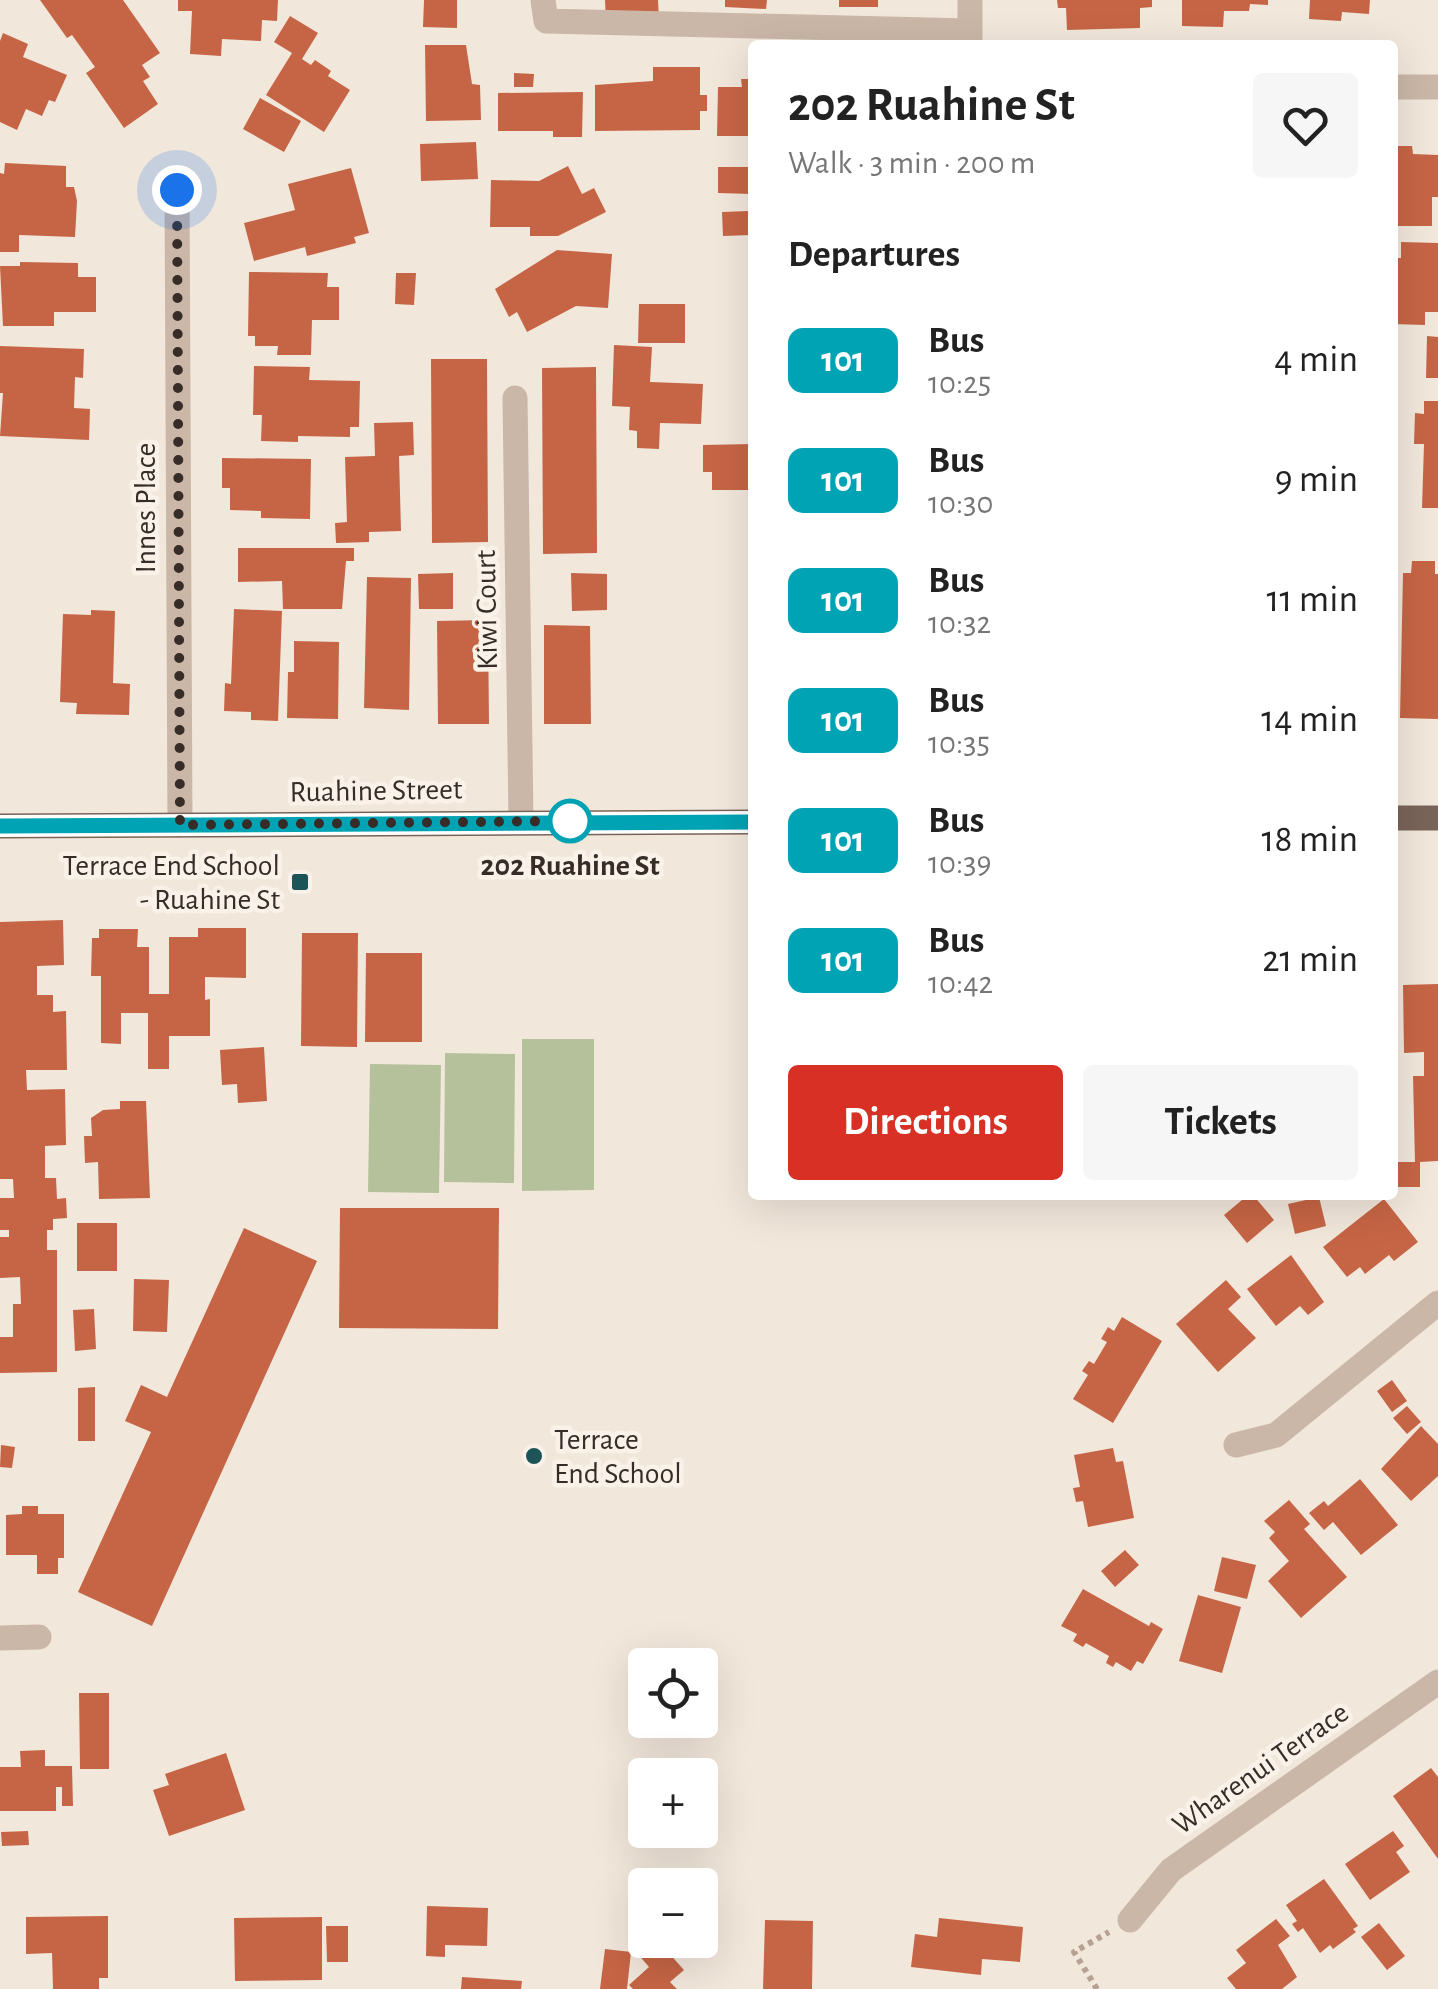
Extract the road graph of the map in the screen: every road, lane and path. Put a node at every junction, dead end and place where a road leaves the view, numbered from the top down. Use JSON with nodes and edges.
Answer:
{"nodes":[{"id":1,"x":543,"y":0,"type":"edge"},
{"id":2,"x":970,"y":0,"type":"edge"},
{"id":3,"x":970,"y":38,"type":"edge"},
{"id":4,"x":1398,"y":87,"type":"edge"},
{"id":5,"x":1438,"y":87,"type":"edge"},
{"id":6,"x":177,"y":190,"type":"dead end"},
{"id":7,"x":514,"y":398,"type":"dead end"},
{"id":8,"x":1398,"y":818,"type":"edge"},
{"id":9,"x":1438,"y":818,"type":"edge"},
{"id":10,"x":521,"y":820,"type":"junction"},
{"id":11,"x":748,"y":822,"type":"edge"},
{"id":12,"x":180,"y":825,"type":"junction"},
{"id":13,"x":0,"y":826,"type":"edge"},
{"id":14,"x":1438,"y":1303,"type":"edge"},
{"id":15,"x":1236,"y":1445,"type":"dead end"},
{"id":16,"x":39,"y":1637,"type":"dead end"},
{"id":17,"x":0,"y":1638,"type":"edge"},
{"id":18,"x":1438,"y":1682,"type":"edge"},
{"id":19,"x":1130,"y":1920,"type":"joint"},
{"id":20,"x":1097,"y":1989,"type":"edge"}],
"edges":[{"from":1,"to":3,"type":"street"},
{"from":2,"to":3,"type":"street"},
{"from":4,"to":5,"type":"street"},
{"from":6,"to":12,"type":"street","name":"Innes Place"},
{"from":7,"to":10,"type":"street","name":"Kiwi Court"},
{"from":8,"to":9,"type":"main road"},
{"from":10,"to":11,"type":"main road","name":"Ruahine Street"},
{"from":10,"to":12,"type":"main road","name":"Ruahine Street"},
{"from":12,"to":13,"type":"main road","name":"Ruahine Street"},
{"from":14,"to":15,"type":"street"},
{"from":16,"to":17,"type":"street"},
{"from":18,"to":19,"type":"street","name":"Wharenui Terrace"},
{"from":19,"to":20,"type":"path"}]}
